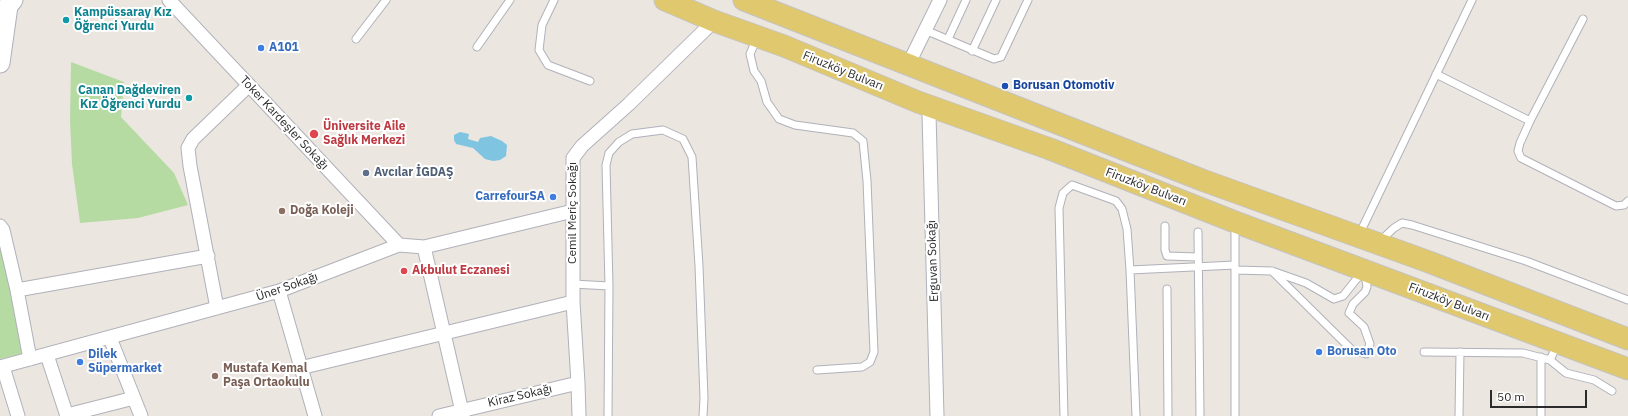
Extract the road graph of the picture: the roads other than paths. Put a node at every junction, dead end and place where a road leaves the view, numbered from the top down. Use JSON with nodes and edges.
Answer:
{"nodes":[{"id":1,"x":169,"y":0,"type":"edge"},
{"id":2,"x":386,"y":0,"type":"edge"},
{"id":3,"x":510,"y":0,"type":"edge"},
{"id":4,"x":554,"y":0,"type":"edge"},
{"id":5,"x":665,"y":0,"type":"edge"},
{"id":6,"x":744,"y":0,"type":"edge"},
{"id":7,"x":940,"y":0,"type":"edge"},
{"id":8,"x":966,"y":0,"type":"edge"},
{"id":9,"x":996,"y":0,"type":"edge"},
{"id":10,"x":1028,"y":0,"type":"edge"},
{"id":11,"x":1472,"y":0,"type":"edge"},
{"id":12,"x":9,"y":2,"type":"edge"},
{"id":13,"x":1583,"y":19,"type":"dead end"},
{"id":14,"x":714,"y":22,"type":"junction"},
{"id":15,"x":925,"y":30,"type":"junction"},
{"id":16,"x":757,"y":37,"type":"junction"},
{"id":17,"x":356,"y":39,"type":"dead end"},
{"id":18,"x":948,"y":39,"type":"junction"},
{"id":19,"x":1,"y":40,"type":"edge"},
{"id":20,"x":784,"y":46,"type":"junction"},
{"id":21,"x":477,"y":47,"type":"dead end"},
{"id":22,"x":972,"y":51,"type":"junction"},
{"id":23,"x":0,"y":63,"type":"edge"},
{"id":24,"x":908,"y":65,"type":"junction"},
{"id":25,"x":1436,"y":74,"type":"junction"},
{"id":26,"x":590,"y":81,"type":"dead end"},
{"id":27,"x":249,"y":85,"type":"junction"},
{"id":28,"x":931,"y":106,"type":"junction"},
{"id":29,"x":1530,"y":121,"type":"junction"},
{"id":30,"x":1064,"y":126,"type":"junction"},
{"id":31,"x":1628,"y":201,"type":"edge"},
{"id":32,"x":573,"y":211,"type":"junction"},
{"id":33,"x":1235,"y":222,"type":"junction"},
{"id":34,"x":0,"y":226,"type":"edge"},
{"id":35,"x":1165,"y":226,"type":"dead end"},
{"id":36,"x":1198,"y":232,"type":"dead end"},
{"id":37,"x":1358,"y":237,"type":"junction"},
{"id":38,"x":1378,"y":244,"type":"junction"},
{"id":39,"x":399,"y":245,"type":"junction"},
{"id":40,"x":424,"y":247,"type":"junction"},
{"id":41,"x":208,"y":256,"type":"junction"},
{"id":42,"x":1198,"y":257,"type":"junction"},
{"id":43,"x":1198,"y":267,"type":"junction"},
{"id":44,"x":1235,"y":268,"type":"junction"},
{"id":45,"x":1364,"y":269,"type":"junction"},
{"id":46,"x":1130,"y":270,"type":"junction"},
{"id":47,"x":1272,"y":271,"type":"junction"},
{"id":48,"x":1462,"y":275,"type":"junction"},
{"id":49,"x":573,"y":284,"type":"junction"},
{"id":50,"x":609,"y":286,"type":"junction"},
{"id":51,"x":1167,"y":289,"type":"dead end"},
{"id":52,"x":17,"y":290,"type":"junction"},
{"id":53,"x":279,"y":291,"type":"junction"},
{"id":54,"x":1628,"y":300,"type":"edge"},
{"id":55,"x":573,"y":302,"type":"junction"},
{"id":56,"x":217,"y":308,"type":"junction"},
{"id":57,"x":443,"y":334,"type":"junction"},
{"id":58,"x":110,"y":338,"type":"junction"},
{"id":59,"x":1628,"y":339,"type":"edge"},
{"id":60,"x":1424,"y":352,"type":"dead end"},
{"id":61,"x":1460,"y":352,"type":"junction"},
{"id":62,"x":1554,"y":352,"type":"junction"},
{"id":63,"x":47,"y":355,"type":"junction"},
{"id":64,"x":1541,"y":357,"type":"junction"},
{"id":65,"x":30,"y":359,"type":"junction"},
{"id":66,"x":1,"y":367,"type":"edge"},
{"id":67,"x":300,"y":368,"type":"junction"},
{"id":68,"x":1628,"y":369,"type":"edge"},
{"id":69,"x":817,"y":370,"type":"dead end"},
{"id":70,"x":578,"y":383,"type":"junction"},
{"id":71,"x":1612,"y":391,"type":"dead end"},
{"id":72,"x":134,"y":398,"type":"junction"},
{"id":73,"x":462,"y":413,"type":"edge"},
{"id":74,"x":18,"y":416,"type":"edge"},
{"id":75,"x":67,"y":416,"type":"edge"},
{"id":76,"x":141,"y":416,"type":"edge"},
{"id":77,"x":315,"y":416,"type":"edge"},
{"id":78,"x":439,"y":416,"type":"edge"},
{"id":79,"x":579,"y":416,"type":"edge"},
{"id":80,"x":608,"y":416,"type":"edge"},
{"id":81,"x":703,"y":416,"type":"edge"},
{"id":82,"x":938,"y":416,"type":"edge"},
{"id":83,"x":1064,"y":416,"type":"edge"},
{"id":84,"x":1136,"y":416,"type":"edge"},
{"id":85,"x":1168,"y":416,"type":"edge"},
{"id":86,"x":1200,"y":416,"type":"edge"},
{"id":87,"x":1234,"y":416,"type":"edge"},
{"id":88,"x":1459,"y":416,"type":"edge"},
{"id":89,"x":1541,"y":416,"type":"edge"}],
"edges":[{"from":1,"to":27,"type":"street","name":"Toker Kardeşler Sokağı"},
{"from":2,"to":17,"type":"lane"},
{"from":3,"to":21,"type":"lane"},
{"from":4,"to":26,"type":"lane"},
{"from":5,"to":14,"type":"main road","name":"Firuzköy Bulvarı"},
{"from":6,"to":24,"type":"main road"},
{"from":7,"to":15,"type":"street"},
{"from":8,"to":18,"type":"lane"},
{"from":9,"to":22,"type":"lane"},
{"from":10,"to":22,"type":"lane"},
{"from":11,"to":25,"type":"lane"},
{"from":12,"to":19,"type":"main road"},
{"from":13,"to":29,"type":"lane"},
{"from":14,"to":16,"type":"main road","name":"Firuzköy Bulvarı"},
{"from":14,"to":32,"type":"street","name":"Cemil Meriç Sokağı"},
{"from":15,"to":18,"type":"lane"},
{"from":15,"to":24,"type":"street"},
{"from":16,"to":20,"type":"main road","name":"Firuzköy Bulvarı"},
{"from":16,"to":69,"type":"lane"},
{"from":18,"to":22,"type":"lane"},
{"from":19,"to":23,"type":"main road"},
{"from":20,"to":24,"type":"main road"},
{"from":20,"to":28,"type":"main road","name":"Firuzköy Bulvarı"},
{"from":24,"to":30,"type":"main road"},
{"from":25,"to":29,"type":"lane"},
{"from":25,"to":37,"type":"lane"},
{"from":27,"to":39,"type":"street","name":"Toker Kardeşler Sokağı"},
{"from":27,"to":41,"type":"street"},
{"from":28,"to":30,"type":"main road"},
{"from":28,"to":33,"type":"main road","name":"Firuzköy Bulvarı"},
{"from":28,"to":82,"type":"street","name":"Erguvan Sokağı"},
{"from":29,"to":31,"type":"lane"},
{"from":30,"to":37,"type":"main road"},
{"from":32,"to":40,"type":"street","name":"Üner Sokağı"},
{"from":32,"to":49,"type":"street","name":"Cemil Meriç Sokağı"},
{"from":33,"to":44,"type":"lane"},
{"from":33,"to":45,"type":"main road","name":"Firuzköy Bulvarı"},
{"from":34,"to":52,"type":"street"},
{"from":35,"to":42,"type":"lane"},
{"from":36,"to":42,"type":"lane"},
{"from":37,"to":38,"type":"main road"},
{"from":38,"to":48,"type":"main road"},
{"from":38,"to":54,"type":"lane"},
{"from":39,"to":40,"type":"street","name":"Üner Sokağı"},
{"from":39,"to":53,"type":"street","name":"Üner Sokağı"},
{"from":40,"to":57,"type":"street"},
{"from":41,"to":52,"type":"street"},
{"from":41,"to":56,"type":"street"},
{"from":42,"to":43,"type":"lane"},
{"from":43,"to":44,"type":"lane"},
{"from":43,"to":46,"type":"lane"},
{"from":43,"to":86,"type":"lane"},
{"from":44,"to":47,"type":"lane"},
{"from":44,"to":87,"type":"lane"},
{"from":45,"to":47,"type":"lane"},
{"from":45,"to":47,"type":"lane"},
{"from":45,"to":48,"type":"main road"},
{"from":45,"to":62,"type":"main road","name":"Firuzköy Bulvarı"},
{"from":46,"to":83,"type":"lane"},
{"from":46,"to":84,"type":"lane"},
{"from":48,"to":59,"type":"main road"},
{"from":49,"to":50,"type":"lane"},
{"from":49,"to":55,"type":"street","name":"Cemil Meriç Sokağı"},
{"from":50,"to":80,"type":"lane"},
{"from":50,"to":81,"type":"lane"},
{"from":51,"to":85,"type":"lane"},
{"from":52,"to":65,"type":"street"},
{"from":53,"to":56,"type":"street","name":"Üner Sokağı"},
{"from":53,"to":67,"type":"street"},
{"from":55,"to":57,"type":"street"},
{"from":55,"to":70,"type":"street","name":"Cemil Meriç Sokağı"},
{"from":56,"to":58,"type":"street","name":"Üner Sokağı"},
{"from":57,"to":67,"type":"street"},
{"from":57,"to":73,"type":"street"},
{"from":58,"to":63,"type":"street","name":"Üner Sokağı"},
{"from":58,"to":72,"type":"street"},
{"from":60,"to":61,"type":"lane"},
{"from":61,"to":64,"type":"lane"},
{"from":61,"to":88,"type":"lane"},
{"from":62,"to":64,"type":"lane"},
{"from":62,"to":68,"type":"main road","name":"Firuzköy Bulvarı"},
{"from":62,"to":71,"type":"lane"},
{"from":63,"to":65,"type":"street","name":"Üner Sokağı"},
{"from":63,"to":75,"type":"street"},
{"from":64,"to":89,"type":"lane"},
{"from":65,"to":66,"type":"street","name":"Üner Sokağı"},
{"from":66,"to":74,"type":"street"},
{"from":67,"to":77,"type":"street"},
{"from":70,"to":73,"type":"street","name":"Kiraz Sokağı"},
{"from":70,"to":79,"type":"street","name":"Cemil Meriç Sokağı"},
{"from":72,"to":75,"type":"street"},
{"from":72,"to":76,"type":"street"},
{"from":73,"to":78,"type":"street","name":"Kiraz Sokağı"}]}
